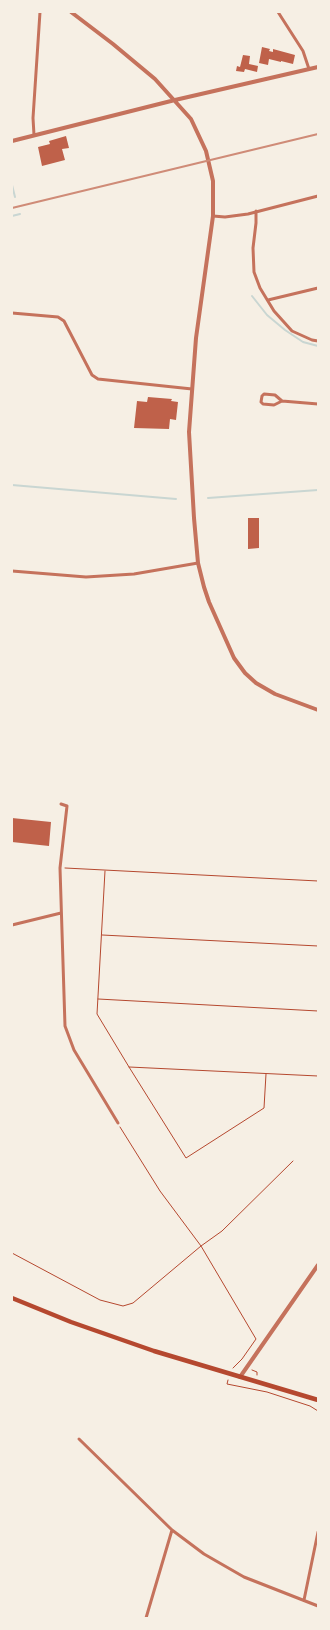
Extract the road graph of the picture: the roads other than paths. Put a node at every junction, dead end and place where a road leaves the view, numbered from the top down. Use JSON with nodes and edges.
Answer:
{"nodes":[{"id":1,"x":40,"y":12,"type":"edge"},
{"id":2,"x":71,"y":12,"type":"edge"},
{"id":3,"x":278,"y":12,"type":"edge"},
{"id":4,"x":318,"y":67,"type":"edge"},
{"id":5,"x":309,"y":69,"type":"junction"},
{"id":6,"x":175,"y":100,"type":"junction"},
{"id":7,"x":34,"y":135,"type":"junction"},
{"id":8,"x":12,"y":140,"type":"edge"},
{"id":9,"x":318,"y":196,"type":"edge"},
{"id":10,"x":256,"y":212,"type":"junction"},
{"id":11,"x":213,"y":216,"type":"junction"},
{"id":12,"x":318,"y":288,"type":"edge"},
{"id":13,"x":268,"y":300,"type":"junction"},
{"id":14,"x":12,"y":313,"type":"edge"},
{"id":15,"x":318,"y":341,"type":"edge"},
{"id":16,"x":192,"y":389,"type":"junction"},
{"id":17,"x":282,"y":401,"type":"junction"},
{"id":18,"x":318,"y":404,"type":"edge"},
{"id":19,"x":198,"y":563,"type":"junction"},
{"id":20,"x":12,"y":571,"type":"edge"},
{"id":21,"x":318,"y":710,"type":"edge"},
{"id":22,"x":61,"y":804,"type":"dead end"},
{"id":23,"x":61,"y":914,"type":"junction"},
{"id":24,"x":12,"y":925,"type":"edge"},
{"id":25,"x":118,"y":1123,"type":"road end"},
{"id":26,"x":318,"y":1265,"type":"edge"},
{"id":27,"x":12,"y":1298,"type":"edge"},
{"id":28,"x":240,"y":1377,"type":"junction"},
{"id":29,"x":318,"y":1400,"type":"edge"},
{"id":30,"x":79,"y":1439,"type":"dead end"},
{"id":31,"x":172,"y":1530,"type":"junction"},
{"id":32,"x":318,"y":1532,"type":"edge"},
{"id":33,"x":304,"y":1600,"type":"junction"},
{"id":34,"x":318,"y":1606,"type":"edge"},
{"id":35,"x":146,"y":1618,"type":"edge"}],
"edges":[{"from":1,"to":7,"type":"street"},
{"from":2,"to":6,"type":"street"},
{"from":3,"to":5,"type":"street"},
{"from":4,"to":5,"type":"street"},
{"from":5,"to":6,"type":"street"},
{"from":6,"to":7,"type":"street"},
{"from":6,"to":11,"type":"street"},
{"from":7,"to":8,"type":"street"},
{"from":9,"to":10,"type":"street"},
{"from":10,"to":11,"type":"street"},
{"from":10,"to":13,"type":"street"},
{"from":11,"to":16,"type":"street"},
{"from":12,"to":13,"type":"street"},
{"from":13,"to":15,"type":"street"},
{"from":14,"to":16,"type":"street"},
{"from":16,"to":19,"type":"street"},
{"from":17,"to":17,"type":"street"},
{"from":17,"to":18,"type":"street"},
{"from":19,"to":20,"type":"street"},
{"from":19,"to":21,"type":"street"},
{"from":22,"to":23,"type":"street"},
{"from":23,"to":24,"type":"street"},
{"from":23,"to":25,"type":"street"},
{"from":26,"to":28,"type":"street"},
{"from":27,"to":28,"type":"main road"},
{"from":28,"to":29,"type":"main road"},
{"from":30,"to":31,"type":"street"},
{"from":31,"to":33,"type":"street"},
{"from":31,"to":35,"type":"street"},
{"from":32,"to":33,"type":"street"},
{"from":33,"to":34,"type":"street"}]}
